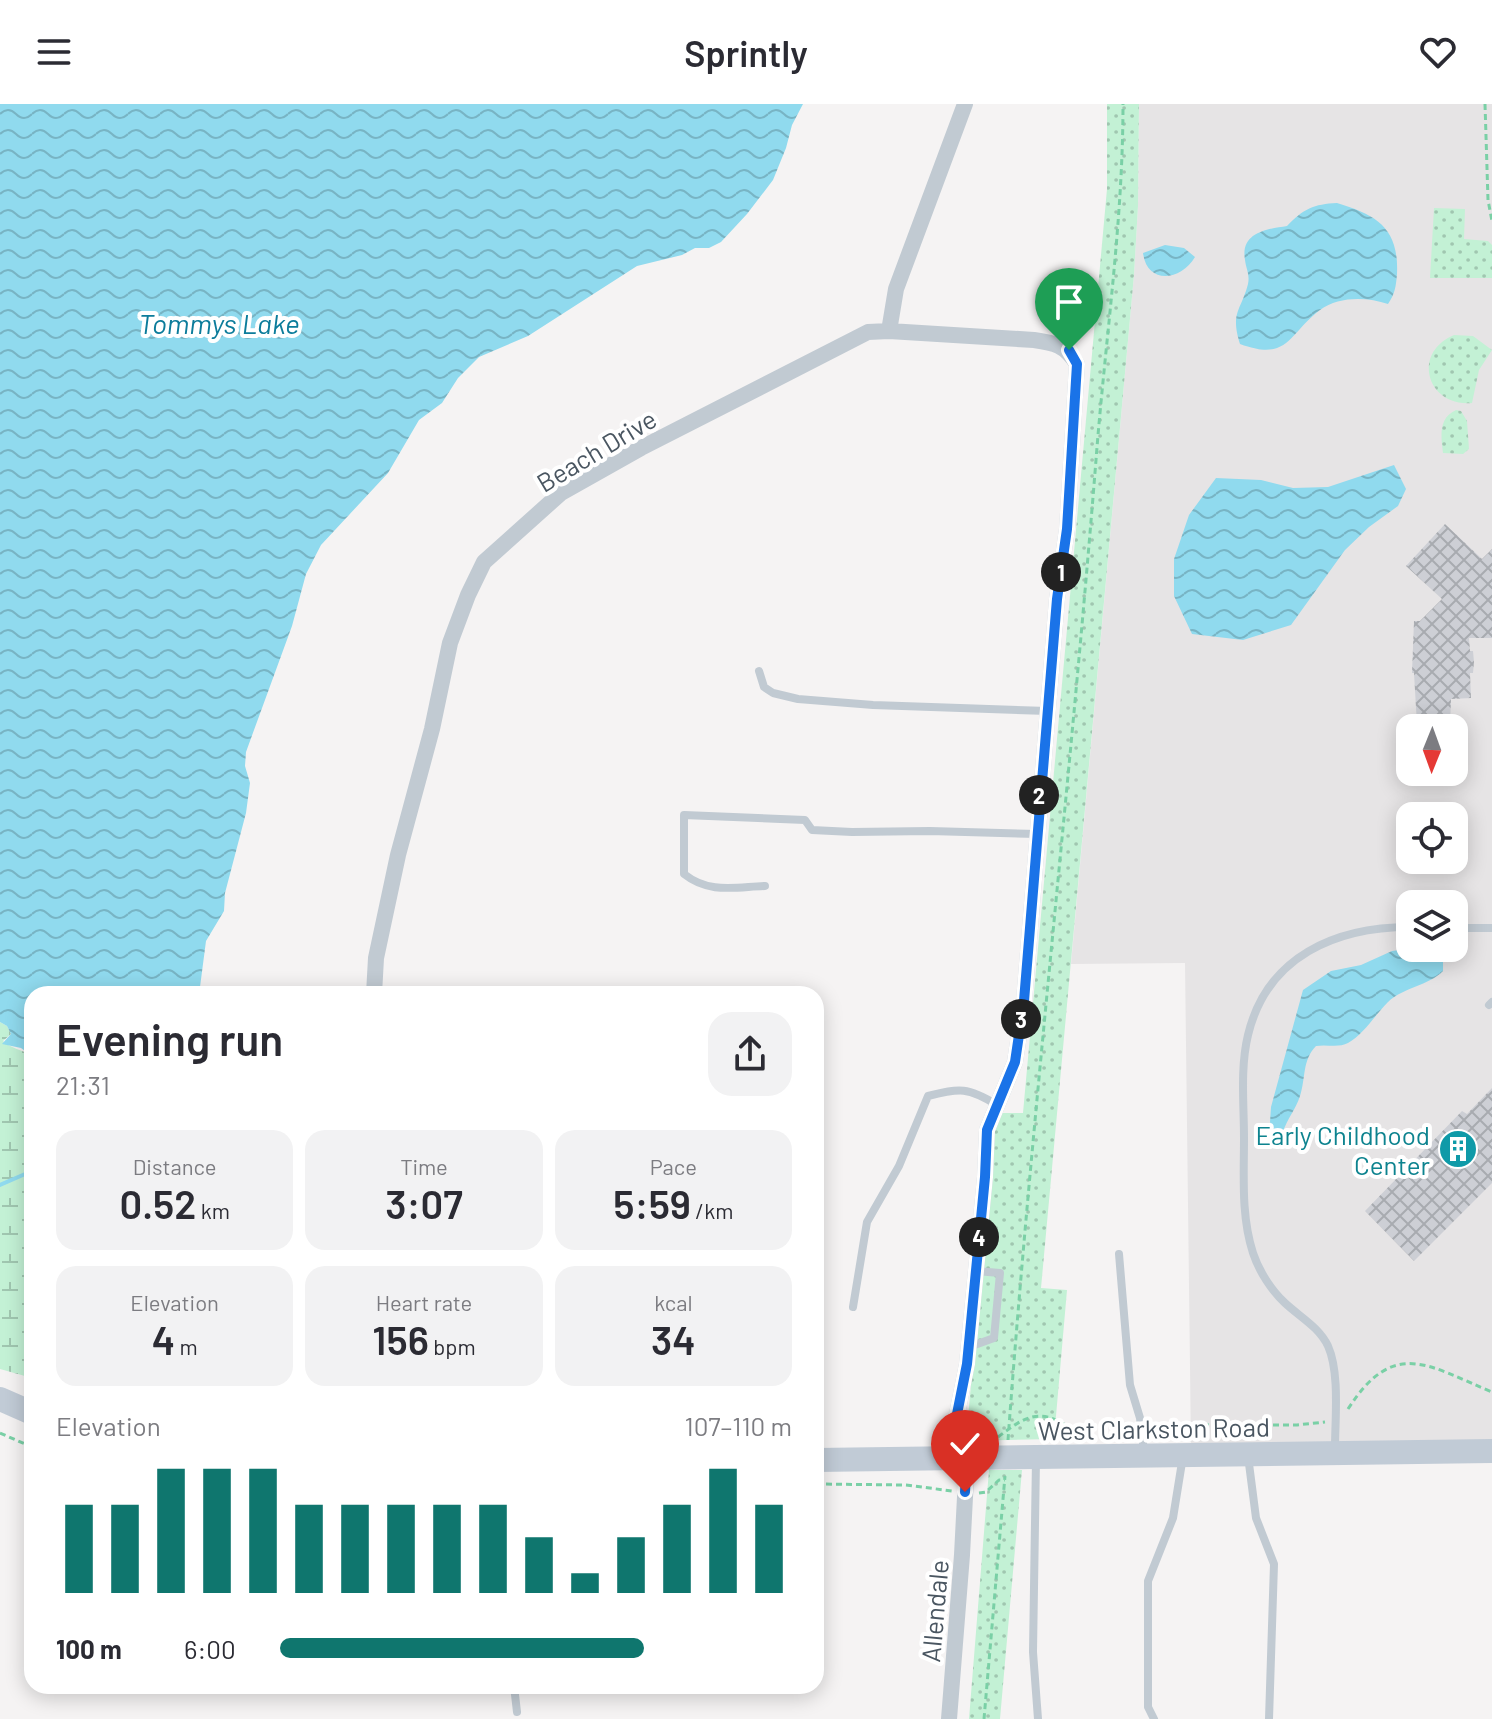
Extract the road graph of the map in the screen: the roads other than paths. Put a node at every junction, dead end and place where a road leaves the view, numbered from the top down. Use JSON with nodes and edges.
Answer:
{"nodes":[{"id":1,"x":965,"y":104,"type":"edge"},
{"id":2,"x":889,"y":331,"type":"junction"},
{"id":3,"x":759,"y":671,"type":"dead end"},
{"id":4,"x":1048,"y":711,"type":"junction"},
{"id":5,"x":1037,"y":834,"type":"junction"},
{"id":6,"x":765,"y":886,"type":"dead end"},
{"id":7,"x":1396,"y":927,"type":"edge"},
{"id":8,"x":1468,"y":928,"type":"edge"},
{"id":9,"x":1492,"y":928,"type":"edge"},
{"id":10,"x":374,"y":986,"type":"edge"},
{"id":11,"x":997,"y":1106,"type":"junction"},
{"id":12,"x":1119,"y":1254,"type":"dead end"},
{"id":13,"x":976,"y":1271,"type":"junction"},
{"id":14,"x":853,"y":1307,"type":"dead end"},
{"id":15,"x":968,"y":1348,"type":"junction"},
{"id":16,"x":0,"y":1399,"type":"edge"},
{"id":17,"x":24,"y":1410,"type":"edge"},
{"id":18,"x":1492,"y":1451,"type":"edge"},
{"id":19,"x":1335,"y":1454,"type":"junction"},
{"id":20,"x":1248,"y":1455,"type":"junction"},
{"id":21,"x":1145,"y":1456,"type":"junction"},
{"id":22,"x":1183,"y":1456,"type":"junction"},
{"id":23,"x":1036,"y":1458,"type":"junction"},
{"id":24,"x":957,"y":1459,"type":"junction"},
{"id":25,"x":824,"y":1460,"type":"edge"},
{"id":26,"x":515,"y":1694,"type":"edge"},
{"id":27,"x":517,"y":1712,"type":"dead end"},
{"id":28,"x":949,"y":1719,"type":"edge"},
{"id":29,"x":1038,"y":1719,"type":"edge"},
{"id":30,"x":1154,"y":1719,"type":"edge"},
{"id":31,"x":1269,"y":1719,"type":"edge"}],
"edges":[{"from":1,"to":2,"type":"street"},
{"from":2,"to":4,"type":"street","name":"Beach Drive"},
{"from":2,"to":10,"type":"street","name":"Beach Drive"},
{"from":3,"to":4,"type":"lane"},
{"from":4,"to":5,"type":"street","name":"Allendale"},
{"from":5,"to":6,"type":"lane"},
{"from":5,"to":11,"type":"street","name":"Allendale"},
{"from":7,"to":19,"type":"lane"},
{"from":8,"to":9,"type":"lane"},
{"from":11,"to":13,"type":"street","name":"Allendale"},
{"from":11,"to":14,"type":"lane"},
{"from":12,"to":21,"type":"lane"},
{"from":13,"to":15,"type":"street","name":"Allendale"},
{"from":13,"to":15,"type":"lane"},
{"from":15,"to":24,"type":"street","name":"Allendale"},
{"from":16,"to":17,"type":"main road"},
{"from":18,"to":19,"type":"main road","name":"West Clarkston Road"},
{"from":19,"to":20,"type":"main road","name":"West Clarkston Road"},
{"from":20,"to":22,"type":"main road","name":"West Clarkston Road"},
{"from":20,"to":31,"type":"lane"},
{"from":21,"to":22,"type":"main road","name":"West Clarkston Road"},
{"from":21,"to":23,"type":"main road","name":"West Clarkston Road"},
{"from":22,"to":30,"type":"lane"},
{"from":23,"to":24,"type":"main road","name":"West Clarkston Road"},
{"from":23,"to":29,"type":"lane"},
{"from":24,"to":25,"type":"main road","name":"West Clarkston Road"},
{"from":24,"to":28,"type":"street","name":"Allendale"},
{"from":26,"to":27,"type":"lane"}]}
